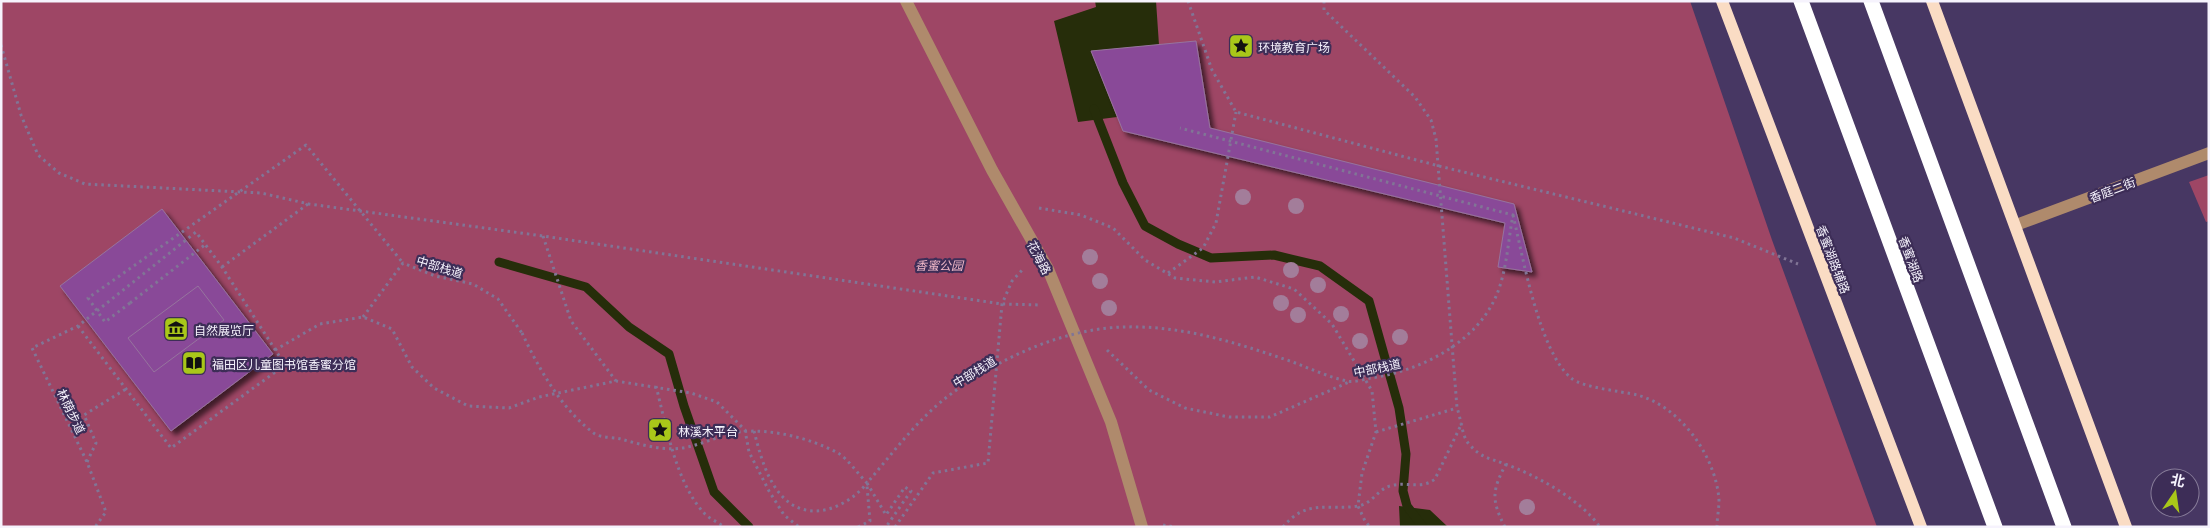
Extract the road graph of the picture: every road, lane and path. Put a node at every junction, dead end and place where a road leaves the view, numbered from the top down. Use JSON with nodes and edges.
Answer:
{"nodes":[{"id":1,"x":906,"y":1,"type":"edge"},
{"id":2,"x":1188,"y":1,"type":"edge"},
{"id":3,"x":1324,"y":1,"type":"edge"},
{"id":4,"x":1722,"y":1,"type":"edge"},
{"id":5,"x":1801,"y":1,"type":"edge"},
{"id":6,"x":1871,"y":1,"type":"edge"},
{"id":7,"x":1932,"y":1,"type":"edge"},
{"id":8,"x":1,"y":46,"type":"edge"},
{"id":9,"x":1236,"y":112,"type":"junction"},
{"id":10,"x":1180,"y":128,"type":"dead end"},
{"id":11,"x":2209,"y":153,"type":"edge"},
{"id":12,"x":1439,"y":166,"type":"junction"},
{"id":13,"x":309,"y":204,"type":"junction"},
{"id":14,"x":1011,"y":204,"type":"junction"},
{"id":15,"x":1512,"y":215,"type":"junction"},
{"id":16,"x":2016,"y":225,"type":"junction"},
{"id":17,"x":543,"y":236,"type":"junction"},
{"id":18,"x":206,"y":244,"type":"junction"},
{"id":19,"x":1039,"y":253,"type":"junction"},
{"id":20,"x":403,"y":263,"type":"junction"},
{"id":21,"x":222,"y":268,"type":"junction"},
{"id":22,"x":1168,"y":274,"type":"junction"},
{"id":23,"x":1826,"y":276,"type":"junction"},
{"id":24,"x":1002,"y":304,"type":"junction"},
{"id":25,"x":1063,"y":306,"type":"junction"},
{"id":26,"x":363,"y":317,"type":"junction"},
{"id":27,"x":1093,"y":325,"type":"dead end"},
{"id":28,"x":78,"y":326,"type":"junction"},
{"id":29,"x":1098,"y":334,"type":"dead end"},
{"id":30,"x":1103,"y":342,"type":"dead end"},
{"id":31,"x":275,"y":350,"type":"junction"},
{"id":32,"x":616,"y":381,"type":"junction"},
{"id":33,"x":1349,"y":382,"type":"junction"},
{"id":34,"x":656,"y":386,"type":"junction"},
{"id":35,"x":126,"y":389,"type":"junction"},
{"id":36,"x":1457,"y":408,"type":"junction"},
{"id":37,"x":1462,"y":422,"type":"junction"},
{"id":38,"x":754,"y":431,"type":"junction"},
{"id":39,"x":1376,"y":432,"type":"junction"},
{"id":40,"x":87,"y":462,"type":"junction"},
{"id":41,"x":1506,"y":464,"type":"junction"},
{"id":42,"x":867,"y":483,"type":"junction"},
{"id":43,"x":1358,"y":506,"type":"junction"},
{"id":44,"x":95,"y":527,"type":"edge"},
{"id":45,"x":724,"y":527,"type":"edge"},
{"id":46,"x":800,"y":527,"type":"edge"},
{"id":47,"x":858,"y":527,"type":"edge"},
{"id":48,"x":886,"y":527,"type":"edge"},
{"id":49,"x":895,"y":527,"type":"edge"},
{"id":50,"x":1142,"y":527,"type":"edge"},
{"id":51,"x":1283,"y":527,"type":"edge"},
{"id":52,"x":1370,"y":527,"type":"edge"},
{"id":53,"x":1505,"y":527,"type":"edge"},
{"id":54,"x":1600,"y":527,"type":"edge"},
{"id":55,"x":1716,"y":527,"type":"edge"},
{"id":56,"x":1921,"y":527,"type":"edge"},
{"id":57,"x":1995,"y":527,"type":"edge"},
{"id":58,"x":2064,"y":527,"type":"edge"},
{"id":59,"x":2126,"y":527,"type":"edge"}],
"edges":[{"from":1,"to":14,"type":"street","name":"花海路"},
{"from":2,"to":9,"type":"path"},
{"from":3,"to":12,"type":"path"},
{"from":4,"to":23,"type":"main road","name":"香蜜湖路辅路"},
{"from":5,"to":57,"type":"highway","name":"香蜜湖路"},
{"from":6,"to":58,"type":"highway"},
{"from":7,"to":16,"type":"main road"},
{"from":8,"to":13,"type":"path"},
{"from":9,"to":12,"type":"path"},
{"from":9,"to":22,"type":"path"},
{"from":10,"to":15,"type":"path","bridge":true},
{"from":11,"to":16,"type":"street","name":"香庭二街"},
{"from":12,"to":23,"type":"path"},
{"from":12,"to":36,"type":"path"},
{"from":13,"to":17,"type":"path"},
{"from":13,"to":21,"type":"path"},
{"from":14,"to":19,"type":"street","name":"花海路"},
{"from":14,"to":22,"type":"path"},
{"from":15,"to":33,"type":"path","name":"中部栈道","bridge":true},
{"from":15,"to":55,"type":"path"},
{"from":16,"to":59,"type":"main road"},
{"from":17,"to":24,"type":"path"},
{"from":17,"to":32,"type":"path"},
{"from":18,"to":20,"type":"path","name":"中部栈道","bridge":true},
{"from":18,"to":21,"type":"path"},
{"from":18,"to":28,"type":"path"},
{"from":19,"to":24,"type":"path"},
{"from":19,"to":25,"type":"street","name":"花海路"},
{"from":20,"to":26,"type":"path"},
{"from":20,"to":38,"type":"path","name":"中部栈道","bridge":true},
{"from":21,"to":31,"type":"path"},
{"from":22,"to":39,"type":"path"},
{"from":23,"to":56,"type":"main road","name":"香蜜湖路辅路"},
{"from":24,"to":25,"type":"path"},
{"from":24,"to":49,"type":"path"},
{"from":25,"to":50,"type":"street","name":"花海路"},
{"from":26,"to":31,"type":"path"},
{"from":26,"to":32,"type":"path"},
{"from":27,"to":29,"type":"path"},
{"from":28,"to":35,"type":"path"},
{"from":28,"to":40,"type":"path","name":"林荫步道"},
{"from":30,"to":33,"type":"path"},
{"from":31,"to":35,"type":"path"},
{"from":32,"to":34,"type":"path"},
{"from":33,"to":42,"type":"path","name":"中部栈道","bridge":true},
{"from":34,"to":45,"type":"path"},
{"from":34,"to":46,"type":"path"},
{"from":35,"to":40,"type":"path"},
{"from":36,"to":37,"type":"path"},
{"from":36,"to":39,"type":"path"},
{"from":37,"to":41,"type":"path"},
{"from":37,"to":43,"type":"path"},
{"from":38,"to":42,"type":"path","name":"中部栈道","bridge":true},
{"from":38,"to":42,"type":"path","name":"中部栈道"},
{"from":39,"to":43,"type":"path"},
{"from":40,"to":44,"type":"path","name":"林荫步道"},
{"from":41,"to":53,"type":"path"},
{"from":41,"to":54,"type":"path"},
{"from":42,"to":47,"type":"path"},
{"from":42,"to":48,"type":"path"},
{"from":43,"to":51,"type":"path"},
{"from":43,"to":52,"type":"path"}]}
